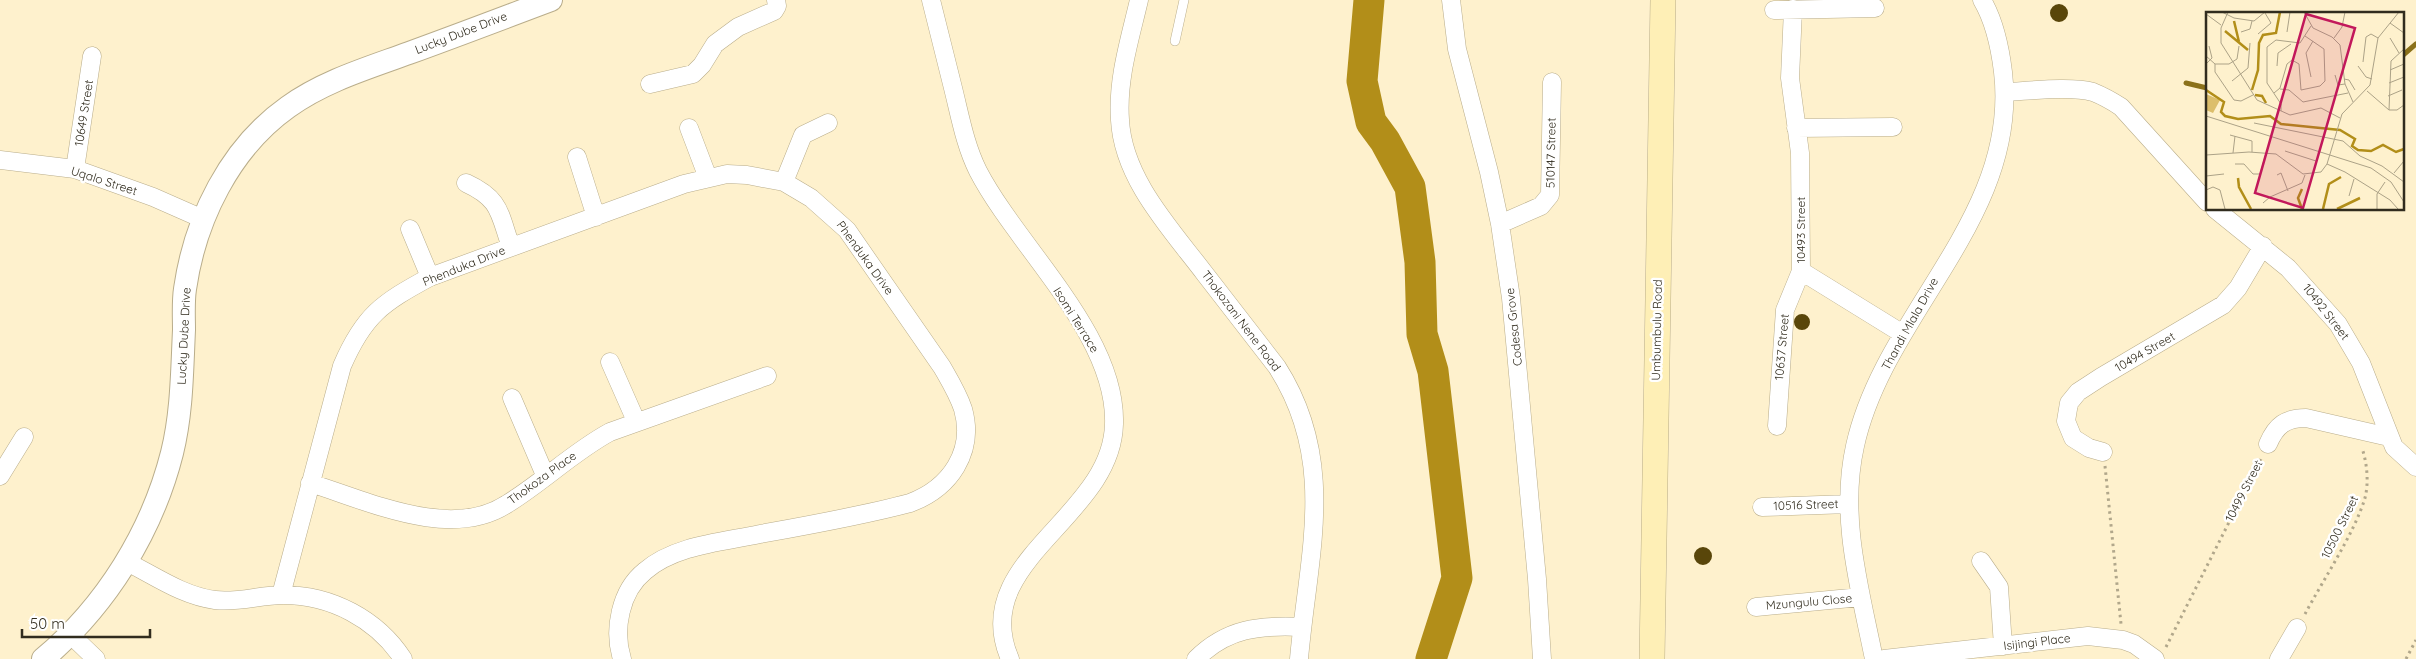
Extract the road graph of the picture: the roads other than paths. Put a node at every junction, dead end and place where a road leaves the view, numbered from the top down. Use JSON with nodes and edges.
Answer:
{"nodes":[{"id":1,"x":551,"y":0,"type":"edge"},
{"id":2,"x":776,"y":0,"type":"edge"},
{"id":3,"x":931,"y":0,"type":"edge"},
{"id":4,"x":1139,"y":0,"type":"edge"},
{"id":5,"x":1184,"y":0,"type":"edge"},
{"id":6,"x":1450,"y":0,"type":"edge"},
{"id":7,"x":1663,"y":0,"type":"edge"},
{"id":8,"x":1982,"y":0,"type":"edge"},
{"id":9,"x":1875,"y":8,"type":"dead end"},
{"id":10,"x":1794,"y":9,"type":"junction"},
{"id":11,"x":1774,"y":10,"type":"dead end"},
{"id":12,"x":1174,"y":41,"type":"dead end"},
{"id":13,"x":92,"y":56,"type":"dead end"},
{"id":14,"x":1552,"y":82,"type":"dead end"},
{"id":15,"x":650,"y":84,"type":"dead end"},
{"id":16,"x":2005,"y":92,"type":"junction"},
{"id":17,"x":828,"y":123,"type":"dead end"},
{"id":18,"x":1893,"y":127,"type":"dead end"},
{"id":19,"x":689,"y":128,"type":"dead end"},
{"id":20,"x":1796,"y":128,"type":"junction"},
{"id":21,"x":577,"y":157,"type":"dead end"},
{"id":22,"x":0,"y":160,"type":"edge"},
{"id":23,"x":75,"y":169,"type":"junction"},
{"id":24,"x":708,"y":178,"type":"junction"},
{"id":25,"x":466,"y":182,"type":"dead end"},
{"id":26,"x":784,"y":182,"type":"junction"},
{"id":27,"x":2206,"y":201,"type":"edge"},
{"id":28,"x":2216,"y":210,"type":"edge"},
{"id":29,"x":596,"y":216,"type":"junction"},
{"id":30,"x":203,"y":219,"type":"junction"},
{"id":31,"x":1500,"y":224,"type":"junction"},
{"id":32,"x":410,"y":230,"type":"dead end"},
{"id":33,"x":2263,"y":246,"type":"junction"},
{"id":34,"x":511,"y":247,"type":"junction"},
{"id":35,"x":1801,"y":271,"type":"junction"},
{"id":36,"x":430,"y":277,"type":"junction"},
{"id":37,"x":1903,"y":334,"type":"junction"},
{"id":38,"x":610,"y":362,"type":"dead end"},
{"id":39,"x":767,"y":376,"type":"dead end"},
{"id":40,"x":512,"y":398,"type":"dead end"},
{"id":41,"x":636,"y":421,"type":"junction"},
{"id":42,"x":1777,"y":426,"type":"dead end"},
{"id":43,"x":24,"y":437,"type":"dead end"},
{"id":44,"x":2389,"y":437,"type":"junction"},
{"id":45,"x":2268,"y":444,"type":"road end"},
{"id":46,"x":2103,"y":452,"type":"road end"},
{"id":47,"x":2416,"y":467,"type":"edge"},
{"id":48,"x":0,"y":476,"type":"edge"},
{"id":49,"x":545,"y":476,"type":"junction"},
{"id":50,"x":310,"y":483,"type":"junction"},
{"id":51,"x":1849,"y":504,"type":"junction"},
{"id":52,"x":1762,"y":507,"type":"dead end"},
{"id":53,"x":1981,"y":561,"type":"dead end"},
{"id":54,"x":128,"y":562,"type":"junction"},
{"id":55,"x":282,"y":595,"type":"junction"},
{"id":56,"x":1861,"y":597,"type":"junction"},
{"id":57,"x":1756,"y":607,"type":"dead end"},
{"id":58,"x":1302,"y":627,"type":"junction"},
{"id":59,"x":2297,"y":628,"type":"road end"},
{"id":60,"x":71,"y":635,"type":"junction"},
{"id":61,"x":2011,"y":650,"type":"edge"},
{"id":62,"x":2160,"y":655,"type":"edge"},
{"id":63,"x":43,"y":659,"type":"edge"},
{"id":64,"x":96,"y":659,"type":"edge"},
{"id":65,"x":403,"y":659,"type":"edge"},
{"id":66,"x":622,"y":659,"type":"edge"},
{"id":67,"x":1010,"y":659,"type":"edge"},
{"id":68,"x":1196,"y":659,"type":"edge"},
{"id":69,"x":1299,"y":659,"type":"edge"},
{"id":70,"x":1542,"y":659,"type":"edge"},
{"id":71,"x":1652,"y":659,"type":"edge"},
{"id":72,"x":1874,"y":659,"type":"edge"},
{"id":73,"x":1884,"y":659,"type":"edge"},
{"id":74,"x":2279,"y":659,"type":"edge"}],
"edges":[{"from":1,"to":30,"type":"street","name":"Lucky Dube Drive"},
{"from":2,"to":15,"type":"street"},
{"from":3,"to":67,"type":"street","name":"Isomi Terrace"},
{"from":4,"to":58,"type":"street","name":"Thokozani Nene Road"},
{"from":5,"to":12,"type":"lane"},
{"from":6,"to":31,"type":"street","name":"Codesa Grove"},
{"from":7,"to":71,"type":"main road","name":"Umbumbulu Road"},
{"from":8,"to":16,"type":"street","name":"Thandi Mlala Drive"},
{"from":9,"to":10,"type":"street"},
{"from":10,"to":11,"type":"street"},
{"from":10,"to":20,"type":"street","name":"10493 Street"},
{"from":13,"to":23,"type":"street","name":"10649 Street"},
{"from":14,"to":31,"type":"street","name":"510147 Street"},
{"from":16,"to":27,"type":"street"},
{"from":16,"to":37,"type":"street","name":"Thandi Mlala Drive"},
{"from":17,"to":26,"type":"street"},
{"from":18,"to":20,"type":"street"},
{"from":19,"to":24,"type":"street"},
{"from":20,"to":35,"type":"street","name":"10493 Street"},
{"from":21,"to":29,"type":"street"},
{"from":22,"to":23,"type":"street","name":"Uqalo Street"},
{"from":23,"to":30,"type":"street","name":"Uqalo Street"},
{"from":24,"to":26,"type":"street","name":"Phenduka Drive"},
{"from":24,"to":29,"type":"street","name":"Phenduka Drive"},
{"from":25,"to":34,"type":"street"},
{"from":26,"to":66,"type":"street","name":"Phenduka Drive"},
{"from":28,"to":33,"type":"street","name":"10492 Street"},
{"from":29,"to":34,"type":"street","name":"Phenduka Drive"},
{"from":30,"to":54,"type":"street","name":"Lucky Dube Drive"},
{"from":31,"to":70,"type":"street","name":"Codesa Grove"},
{"from":32,"to":36,"type":"street"},
{"from":33,"to":44,"type":"street","name":"10492 Street"},
{"from":33,"to":46,"type":"street","name":"10494 Street"},
{"from":34,"to":36,"type":"street","name":"Phenduka Drive"},
{"from":35,"to":37,"type":"street","name":"10493 Street"},
{"from":35,"to":42,"type":"street","name":"10637 Street"},
{"from":36,"to":50,"type":"street","name":"Phenduka Drive"},
{"from":37,"to":51,"type":"street","name":"Thandi Mlala Drive"},
{"from":38,"to":41,"type":"street"},
{"from":39,"to":41,"type":"street","name":"Thokoza Place"},
{"from":40,"to":49,"type":"street"},
{"from":41,"to":49,"type":"street","name":"Thokoza Place"},
{"from":43,"to":48,"type":"street"},
{"from":44,"to":45,"type":"street"},
{"from":44,"to":47,"type":"street","name":"10492 Street"},
{"from":49,"to":50,"type":"street","name":"Thokoza Place"},
{"from":50,"to":55,"type":"street","name":"Phenduka Drive"},
{"from":51,"to":52,"type":"street","name":"10516 Street"},
{"from":51,"to":56,"type":"street","name":"Thandi Mlala Drive"},
{"from":53,"to":61,"type":"street"},
{"from":54,"to":55,"type":"street"},
{"from":54,"to":60,"type":"street","name":"Lucky Dube Drive"},
{"from":55,"to":65,"type":"street"},
{"from":56,"to":57,"type":"street","name":"Mzungulu Close"},
{"from":56,"to":72,"type":"street","name":"Thandi Mlala Drive"},
{"from":58,"to":68,"type":"street"},
{"from":58,"to":69,"type":"street","name":"Thokozani Nene Road"},
{"from":59,"to":74,"type":"street"},
{"from":60,"to":63,"type":"street","name":"Lucky Dube Drive"},
{"from":60,"to":64,"type":"street"},
{"from":61,"to":62,"type":"street","name":"Isijingi Place"},
{"from":61,"to":73,"type":"street","name":"Isijingi Place"}]}
